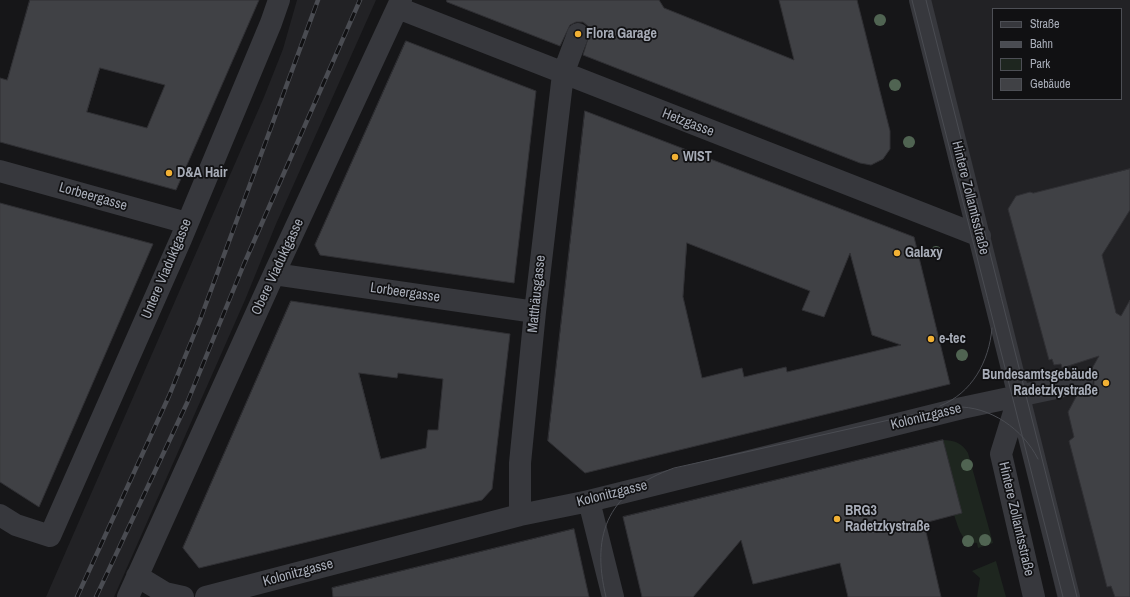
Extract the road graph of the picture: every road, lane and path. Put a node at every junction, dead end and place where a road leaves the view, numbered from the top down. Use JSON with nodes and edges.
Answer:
{"nodes":[{"id":1,"x":279,"y":0,"type":"edge"},
{"id":2,"x":920,"y":0,"type":"edge"},
{"id":3,"x":399,"y":4,"type":"edge"},
{"id":4,"x":578,"y":34,"type":"dead end"},
{"id":5,"x":563,"y":74,"type":"junction"},
{"id":6,"x":0,"y":171,"type":"edge"},
{"id":7,"x":187,"y":224,"type":"junction"},
{"id":8,"x":980,"y":236,"type":"junction"},
{"id":9,"x":274,"y":274,"type":"junction"},
{"id":10,"x":535,"y":312,"type":"junction"},
{"id":11,"x":1082,"y":381,"type":"dead end"},
{"id":12,"x":1019,"y":396,"type":"junction"},
{"id":13,"x":589,"y":501,"type":"junction"},
{"id":14,"x":0,"y":515,"type":"edge"},
{"id":15,"x":520,"y":515,"type":"junction"},
{"id":16,"x":137,"y":576,"type":"junction"},
{"id":17,"x":128,"y":597,"type":"edge"},
{"id":18,"x":183,"y":597,"type":"edge"},
{"id":19,"x":206,"y":597,"type":"edge"},
{"id":20,"x":613,"y":597,"type":"edge"},
{"id":21,"x":1034,"y":597,"type":"edge"},
{"id":22,"x":1069,"y":597,"type":"edge"}],
"edges":[{"from":1,"to":7,"type":"street","name":"Untere Viaduktgasse"},
{"from":2,"to":8,"type":"street","name":"Hintere Zollamtsstraße"},
{"from":3,"to":5,"type":"street","name":"Hetzgasse"},
{"from":3,"to":9,"type":"street","name":"Obere Viaduktgasse"},
{"from":4,"to":5,"type":"street","name":"Matthäusgasse"},
{"from":5,"to":8,"type":"street","name":"Hetzgasse"},
{"from":5,"to":10,"type":"street","name":"Matthäusgasse"},
{"from":6,"to":7,"type":"street","name":"Lorbeergasse"},
{"from":7,"to":14,"type":"street","name":"Untere Viaduktgasse"},
{"from":8,"to":12,"type":"street","name":"Hintere Zollamtsstraße"},
{"from":9,"to":10,"type":"street","name":"Lorbeergasse"},
{"from":9,"to":16,"type":"street","name":"Obere Viaduktgasse"},
{"from":10,"to":15,"type":"street","name":"Matthäusgasse"},
{"from":11,"to":12,"type":"street","name":"Kolonitzgasse"},
{"from":12,"to":13,"type":"street","name":"Kolonitzgasse"},
{"from":12,"to":21,"type":"street","name":"Hintere Zollamtsstraße"},
{"from":12,"to":22,"type":"street","name":"Hintere Zollamtsstraße"},
{"from":13,"to":15,"type":"street","name":"Kolonitzgasse"},
{"from":13,"to":20,"type":"street"},
{"from":15,"to":19,"type":"street","name":"Kolonitzgasse"},
{"from":16,"to":17,"type":"street","name":"Obere Viaduktgasse"},
{"from":16,"to":18,"type":"street"}]}
